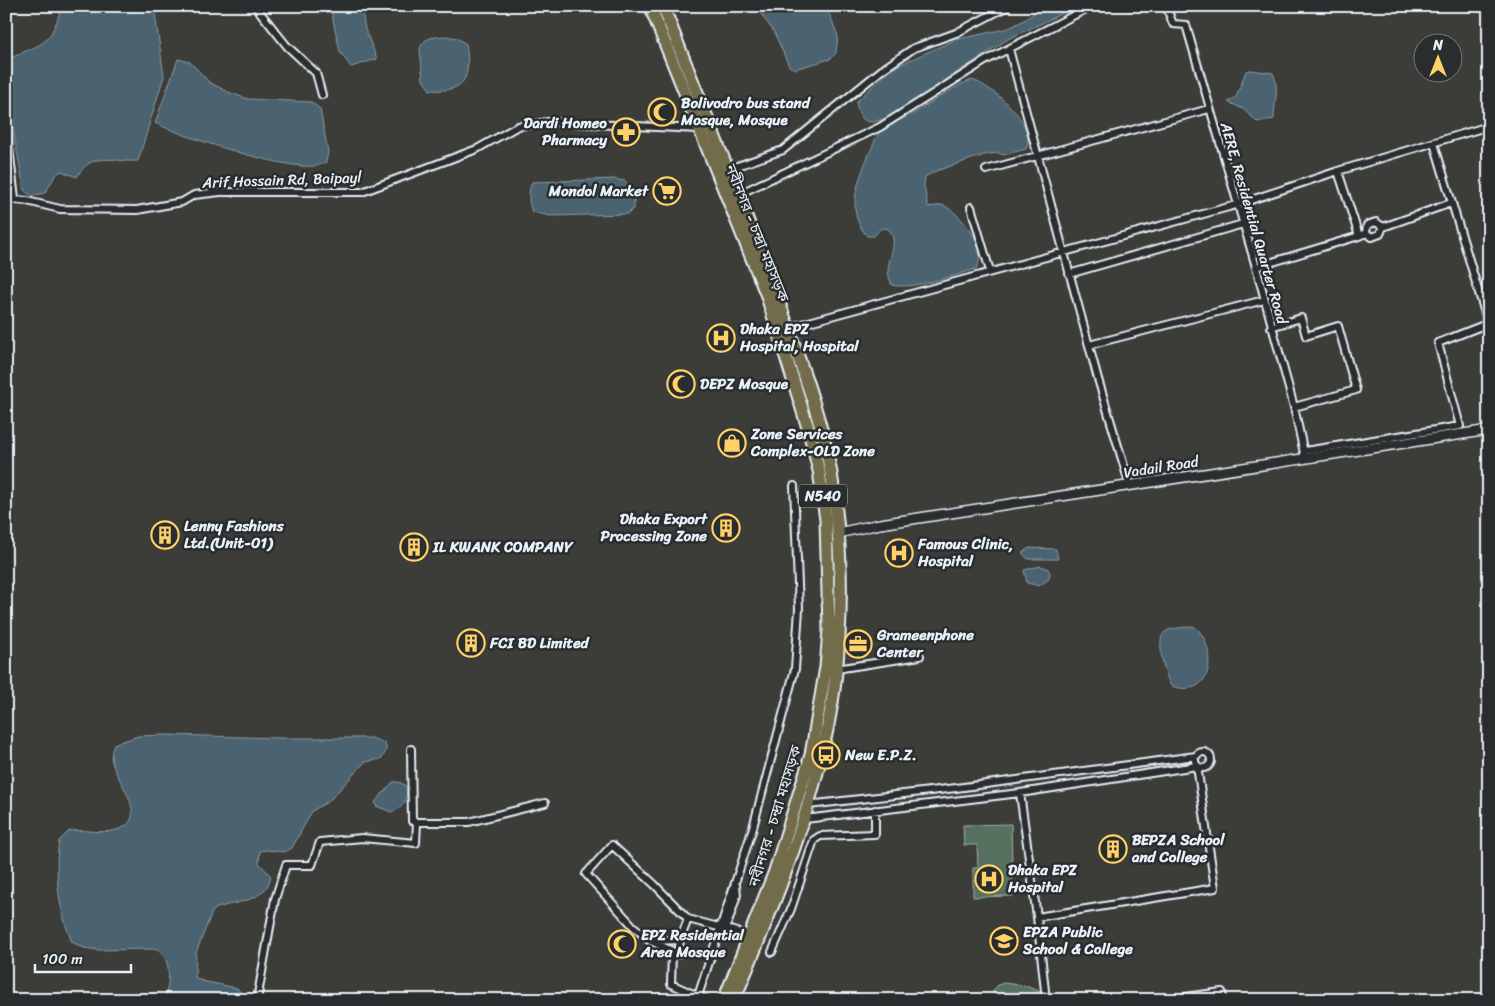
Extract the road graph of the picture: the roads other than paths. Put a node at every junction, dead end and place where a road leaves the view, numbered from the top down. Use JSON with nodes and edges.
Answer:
{"nodes":[{"id":1,"x":255,"y":6,"type":"edge"},
{"id":2,"x":650,"y":6,"type":"edge"},
{"id":3,"x":663,"y":6,"type":"edge"},
{"id":4,"x":1008,"y":6,"type":"edge"},
{"id":5,"x":1092,"y":6,"type":"edge"},
{"id":6,"x":1166,"y":6,"type":"edge"},
{"id":7,"x":1009,"y":49,"type":"junction"},
{"id":8,"x":322,"y":95,"type":"dead end"},
{"id":9,"x":1210,"y":109,"type":"junction"},
{"id":10,"x":6,"y":123,"type":"edge"},
{"id":11,"x":1489,"y":126,"type":"edge"},
{"id":12,"x":699,"y":129,"type":"junction"},
{"id":13,"x":1434,"y":143,"type":"junction"},
{"id":14,"x":1039,"y":156,"type":"junction"},
{"id":15,"x":726,"y":170,"type":"junction"},
{"id":16,"x":986,"y":170,"type":"dead end"},
{"id":17,"x":1338,"y":171,"type":"junction"},
{"id":18,"x":737,"y":195,"type":"junction"},
{"id":19,"x":6,"y":199,"type":"edge"},
{"id":20,"x":15,"y":199,"type":"junction"},
{"id":21,"x":1451,"y":203,"type":"junction"},
{"id":22,"x":1236,"y":205,"type":"junction"},
{"id":23,"x":971,"y":207,"type":"dead end"},
{"id":24,"x":1243,"y":224,"type":"junction"},
{"id":25,"x":1359,"y":236,"type":"junction"},
{"id":26,"x":1063,"y":251,"type":"junction"},
{"id":27,"x":1256,"y":267,"type":"junction"},
{"id":28,"x":990,"y":271,"type":"junction"},
{"id":29,"x":1069,"y":274,"type":"junction"},
{"id":30,"x":1264,"y":300,"type":"junction"},
{"id":31,"x":1485,"y":302,"type":"edge"},
{"id":32,"x":1488,"y":323,"type":"edge"},
{"id":33,"x":1271,"y":327,"type":"junction"},
{"id":34,"x":787,"y":328,"type":"junction"},
{"id":35,"x":1089,"y":345,"type":"junction"},
{"id":36,"x":1294,"y":407,"type":"junction"},
{"id":37,"x":1489,"y":430,"type":"edge"},
{"id":38,"x":1305,"y":455,"type":"junction"},
{"id":39,"x":794,"y":486,"type":"dead end"},
{"id":40,"x":1130,"y":486,"type":"junction"},
{"id":41,"x":838,"y":533,"type":"junction"},
{"id":42,"x":920,"y":656,"type":"dead end"},
{"id":43,"x":836,"y":669,"type":"junction"},
{"id":44,"x":411,"y":749,"type":"dead end"},
{"id":45,"x":1196,"y":756,"type":"junction"},
{"id":46,"x":1197,"y":766,"type":"junction"},
{"id":47,"x":1020,"y":793,"type":"junction"},
{"id":48,"x":545,"y":804,"type":"dead end"},
{"id":49,"x":808,"y":806,"type":"junction"},
{"id":50,"x":876,"y":810,"type":"junction"},
{"id":51,"x":805,"y":819,"type":"junction"},
{"id":52,"x":417,"y":822,"type":"junction"},
{"id":53,"x":1037,"y":917,"type":"junction"},
{"id":54,"x":688,"y":920,"type":"junction"},
{"id":55,"x":723,"y":928,"type":"junction"},
{"id":56,"x":750,"y":936,"type":"junction"},
{"id":57,"x":650,"y":940,"type":"junction"},
{"id":58,"x":680,"y":940,"type":"junction"},
{"id":59,"x":672,"y":952,"type":"junction"},
{"id":60,"x":772,"y":952,"type":"dead end"},
{"id":61,"x":698,"y":996,"type":"junction"},
{"id":62,"x":257,"y":1000,"type":"edge"},
{"id":63,"x":708,"y":1000,"type":"edge"},
{"id":64,"x":724,"y":1000,"type":"edge"},
{"id":65,"x":734,"y":1000,"type":"edge"},
{"id":66,"x":1046,"y":1000,"type":"edge"},
{"id":67,"x":1163,"y":1000,"type":"edge"},
{"id":68,"x":1223,"y":1000,"type":"edge"}],
"edges":[{"from":1,"to":8,"type":"street"},
{"from":2,"to":12,"type":"highway","name":"নবীনগর - চন্দ্রা মহাসড়ক","number":"N540"},
{"from":3,"to":15,"type":"highway","name":"নবীনগর - চন্দ্রা মহাসড়ক","number":"N540"},
{"from":4,"to":15,"type":"street"},
{"from":5,"to":7,"type":"street"},
{"from":6,"to":9,"type":"street","name":"AERE, Residential Quarter Road"},
{"from":7,"to":14,"type":"street"},
{"from":7,"to":18,"type":"street"},
{"from":9,"to":14,"type":"street"},
{"from":9,"to":22,"type":"street","name":"AERE, Residential Quarter Road"},
{"from":10,"to":20,"type":"street"},
{"from":11,"to":13,"type":"street"},
{"from":12,"to":20,"type":"street","name":"Arif Hossain Rd, Baipayl"},
{"from":12,"to":56,"type":"highway","name":"নবীনগর - চন্দ্রা মহাসড়ক","number":"N540"},
{"from":13,"to":17,"type":"street"},
{"from":13,"to":21,"type":"street"},
{"from":14,"to":16,"type":"street"},
{"from":14,"to":26,"type":"street"},
{"from":15,"to":18,"type":"highway","name":"নবীনগর - চন্দ্রা মহাসড়ক","number":"N540"},
{"from":17,"to":22,"type":"street"},
{"from":17,"to":25,"type":"street"},
{"from":18,"to":34,"type":"highway","name":"নবীনগর - চন্দ্রা মহাসড়ক","number":"N540"},
{"from":19,"to":20,"type":"street","name":"Arif Hossain Rd, Baipayl"},
{"from":21,"to":25,"type":"street"},
{"from":21,"to":31,"type":"street"},
{"from":22,"to":24,"type":"street","name":"AERE, Residential Quarter Road"},
{"from":22,"to":26,"type":"street"},
{"from":23,"to":28,"type":"street"},
{"from":24,"to":27,"type":"street","name":"AERE, Residential Quarter Road"},
{"from":24,"to":29,"type":"street"},
{"from":25,"to":27,"type":"street"},
{"from":26,"to":28,"type":"street"},
{"from":26,"to":29,"type":"street"},
{"from":27,"to":30,"type":"street","name":"AERE, Residential Quarter Road"},
{"from":28,"to":34,"type":"street"},
{"from":29,"to":35,"type":"street"},
{"from":30,"to":33,"type":"street","name":"AERE, Residential Quarter Road"},
{"from":30,"to":35,"type":"street"},
{"from":31,"to":32,"type":"street"},
{"from":32,"to":38,"type":"street"},
{"from":33,"to":36,"type":"street","name":"AERE, Residential Quarter Road"},
{"from":33,"to":36,"type":"street"},
{"from":34,"to":41,"type":"highway","name":"নবীনগর - চন্দ্রা মহাসড়ক","number":"N540"},
{"from":35,"to":40,"type":"street"},
{"from":36,"to":38,"type":"street","name":"AERE, Residential Quarter Road"},
{"from":37,"to":38,"type":"street","name":"Vadail Road"},
{"from":38,"to":40,"type":"street","name":"Vadail Road"},
{"from":39,"to":55,"type":"street"},
{"from":40,"to":41,"type":"street","name":"Vadail Road"},
{"from":41,"to":43,"type":"highway","name":"নবীনগর - চন্দ্রা মহাসড়ক","number":"N540"},
{"from":42,"to":43,"type":"street"},
{"from":43,"to":49,"type":"highway","name":"নবীনগর - চন্দ্রা মহাসড়ক","number":"N540"},
{"from":44,"to":52,"type":"street"},
{"from":45,"to":46,"type":"street"},
{"from":45,"to":46,"type":"street"},
{"from":45,"to":49,"type":"street"},
{"from":46,"to":47,"type":"street"},
{"from":46,"to":53,"type":"street"},
{"from":47,"to":50,"type":"street"},
{"from":47,"to":53,"type":"street"},
{"from":48,"to":52,"type":"street"},
{"from":49,"to":51,"type":"highway","name":"নবীনগর - চন্দ্রা মহাসড়ক","number":"N540"},
{"from":50,"to":51,"type":"street"},
{"from":50,"to":60,"type":"street"},
{"from":51,"to":65,"type":"highway","name":"নবীনগর - চন্দ্রা মহাসড়ক","number":"N540"},
{"from":52,"to":62,"type":"street"},
{"from":53,"to":66,"type":"street"},
{"from":54,"to":55,"type":"street"},
{"from":54,"to":57,"type":"street"},
{"from":54,"to":58,"type":"street"},
{"from":55,"to":56,"type":"street"},
{"from":55,"to":61,"type":"street"},
{"from":56,"to":64,"type":"highway","name":"নবীনগর - চন্দ্রা মহাসড়ক","number":"N540"},
{"from":57,"to":58,"type":"street"},
{"from":57,"to":59,"type":"street"},
{"from":58,"to":59,"type":"street"},
{"from":59,"to":61,"type":"street"},
{"from":61,"to":63,"type":"street"},
{"from":67,"to":68,"type":"street"}]}
